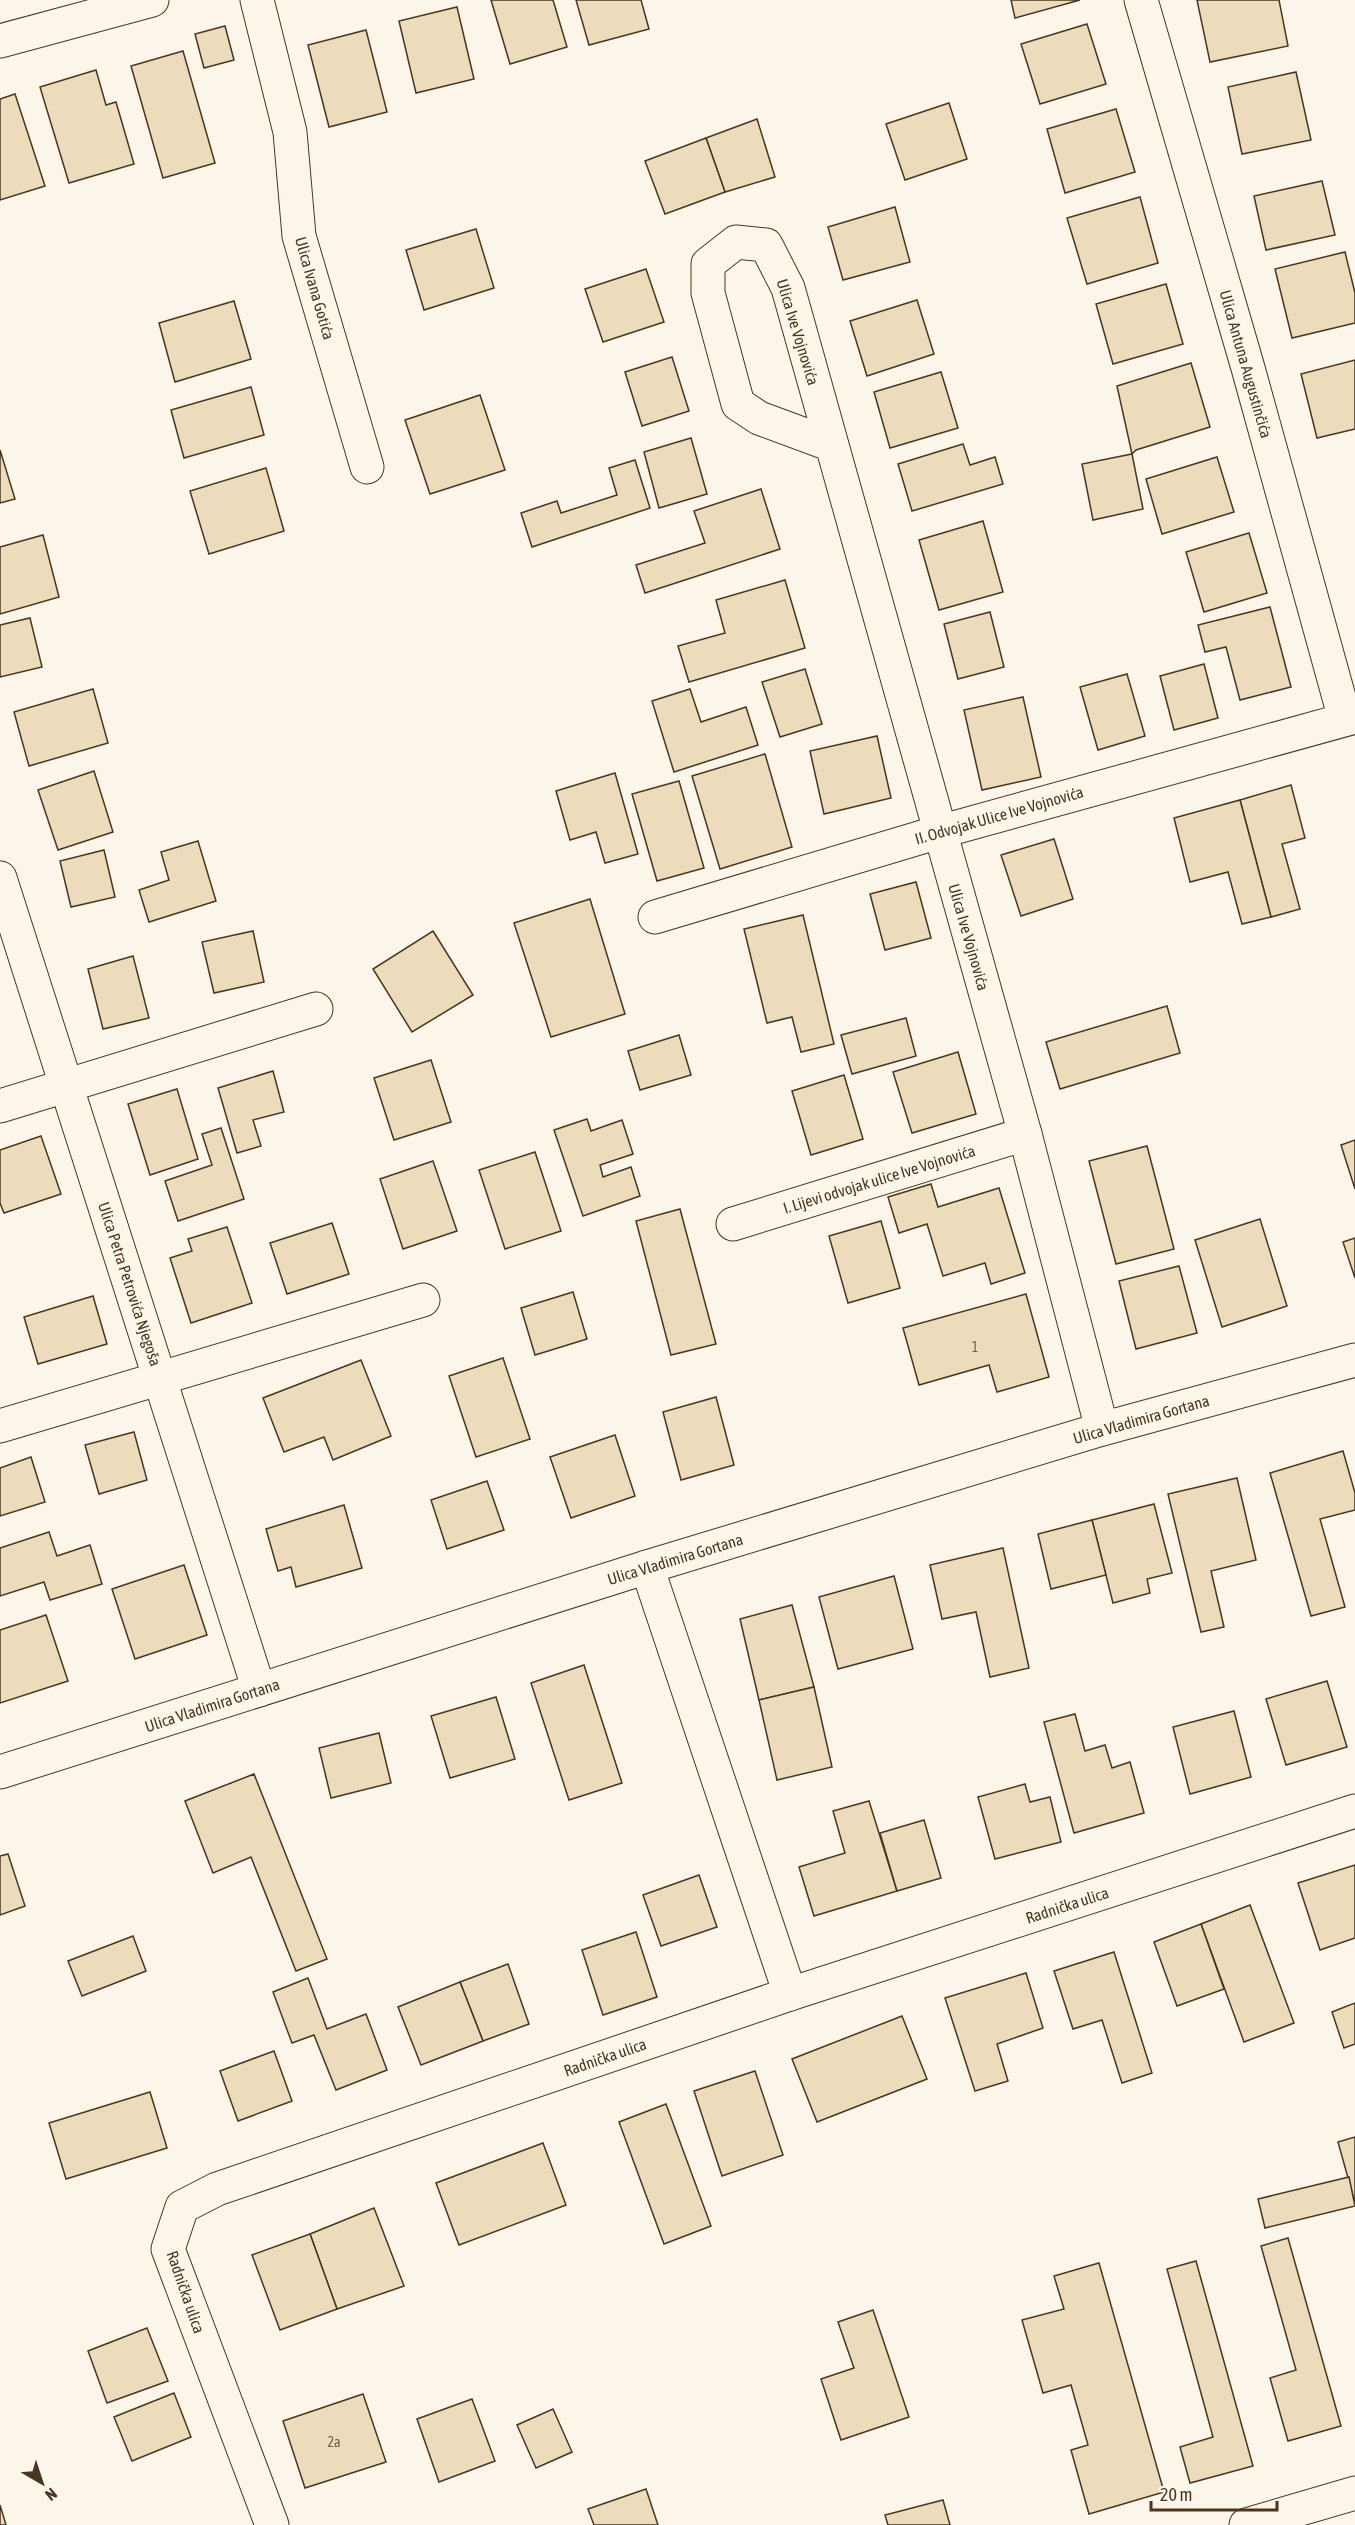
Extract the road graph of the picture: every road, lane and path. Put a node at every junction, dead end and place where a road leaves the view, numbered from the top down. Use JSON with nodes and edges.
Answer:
{"nodes":[{"id":1,"x":152,"y":0,"type":"edge"},
{"id":2,"x":257,"y":0,"type":"edge"},
{"id":3,"x":1141,"y":0,"type":"edge"},
{"id":4,"x":0,"y":41,"type":"edge"},
{"id":5,"x":832,"y":446,"type":"junction"},
{"id":6,"x":368,"y":467,"type":"dead end"},
{"id":7,"x":1350,"y":718,"type":"edge"},
{"id":8,"x":939,"y":832,"type":"junction"},
{"id":9,"x":0,"y":878,"type":"edge"},
{"id":10,"x":655,"y":916,"type":"dead end"},
{"id":11,"x":316,"y":1009,"type":"dead end"},
{"id":12,"x":67,"y":1085,"type":"junction"},
{"id":13,"x":0,"y":1106,"type":"edge"},
{"id":14,"x":1024,"y":1134,"type":"junction"},
{"id":15,"x":734,"y":1224,"type":"dead end"},
{"id":16,"x":423,"y":1300,"type":"dead end"},
{"id":17,"x":1355,"y":1360,"type":"edge"},
{"id":18,"x":160,"y":1378,"type":"junction"},
{"id":19,"x":0,"y":1426,"type":"edge"},
{"id":20,"x":1102,"y":1429,"type":"junction"},
{"id":21,"x":647,"y":1567,"type":"junction"},
{"id":22,"x":259,"y":1690,"type":"junction"},
{"id":23,"x":0,"y":1772,"type":"edge"},
{"id":24,"x":1355,"y":1811,"type":"edge"},
{"id":25,"x":790,"y":1994,"type":"junction"},
{"id":26,"x":1355,"y":2493,"type":"edge"},
{"id":27,"x":272,"y":2525,"type":"edge"},
{"id":28,"x":1246,"y":2525,"type":"edge"}],
"edges":[{"from":1,"to":4,"type":"street"},
{"from":2,"to":6,"type":"street","name":"Ulica Ivana Gotića"},
{"from":3,"to":7,"type":"street","name":"Ulica Antuna Augustinčića"},
{"from":5,"to":5,"type":"street","name":"Ulica Ive Vojnovića"},
{"from":5,"to":8,"type":"street","name":"Ulica Ive Vojnovića"},
{"from":7,"to":8,"type":"street","name":"II. Odvojak Ulice Ive Vojnovića"},
{"from":8,"to":10,"type":"street","name":"II. Odvojak Ulice Ive Vojnovića"},
{"from":8,"to":14,"type":"street","name":"Ulica Ive Vojnovića"},
{"from":9,"to":12,"type":"street","name":"Ulica Petra Petrovića Njegoša"},
{"from":11,"to":12,"type":"street"},
{"from":12,"to":13,"type":"street"},
{"from":12,"to":18,"type":"street","name":"Ulica Petra Petrovića Njegoša"},
{"from":14,"to":15,"type":"street","name":"I. Lijevi odvojak ulice Ive Vojnovića"},
{"from":14,"to":20,"type":"street","name":"Ulica Ive Vojnovića"},
{"from":16,"to":18,"type":"street"},
{"from":17,"to":20,"type":"street","name":"Ulica Vladimira Gortana"},
{"from":18,"to":19,"type":"street"},
{"from":18,"to":22,"type":"street","name":"Ulica Petra Petrovića Njegoša"},
{"from":20,"to":21,"type":"street","name":"Ulica Vladimira Gortana"},
{"from":21,"to":22,"type":"street","name":"Ulica Vladimira Gortana"},
{"from":21,"to":25,"type":"street"},
{"from":22,"to":23,"type":"street","name":"Ulica Vladimira Gortana"},
{"from":24,"to":25,"type":"street","name":"Radnička ulica"},
{"from":25,"to":27,"type":"street","name":"Radnička ulica"},
{"from":26,"to":28,"type":"street"}]}
